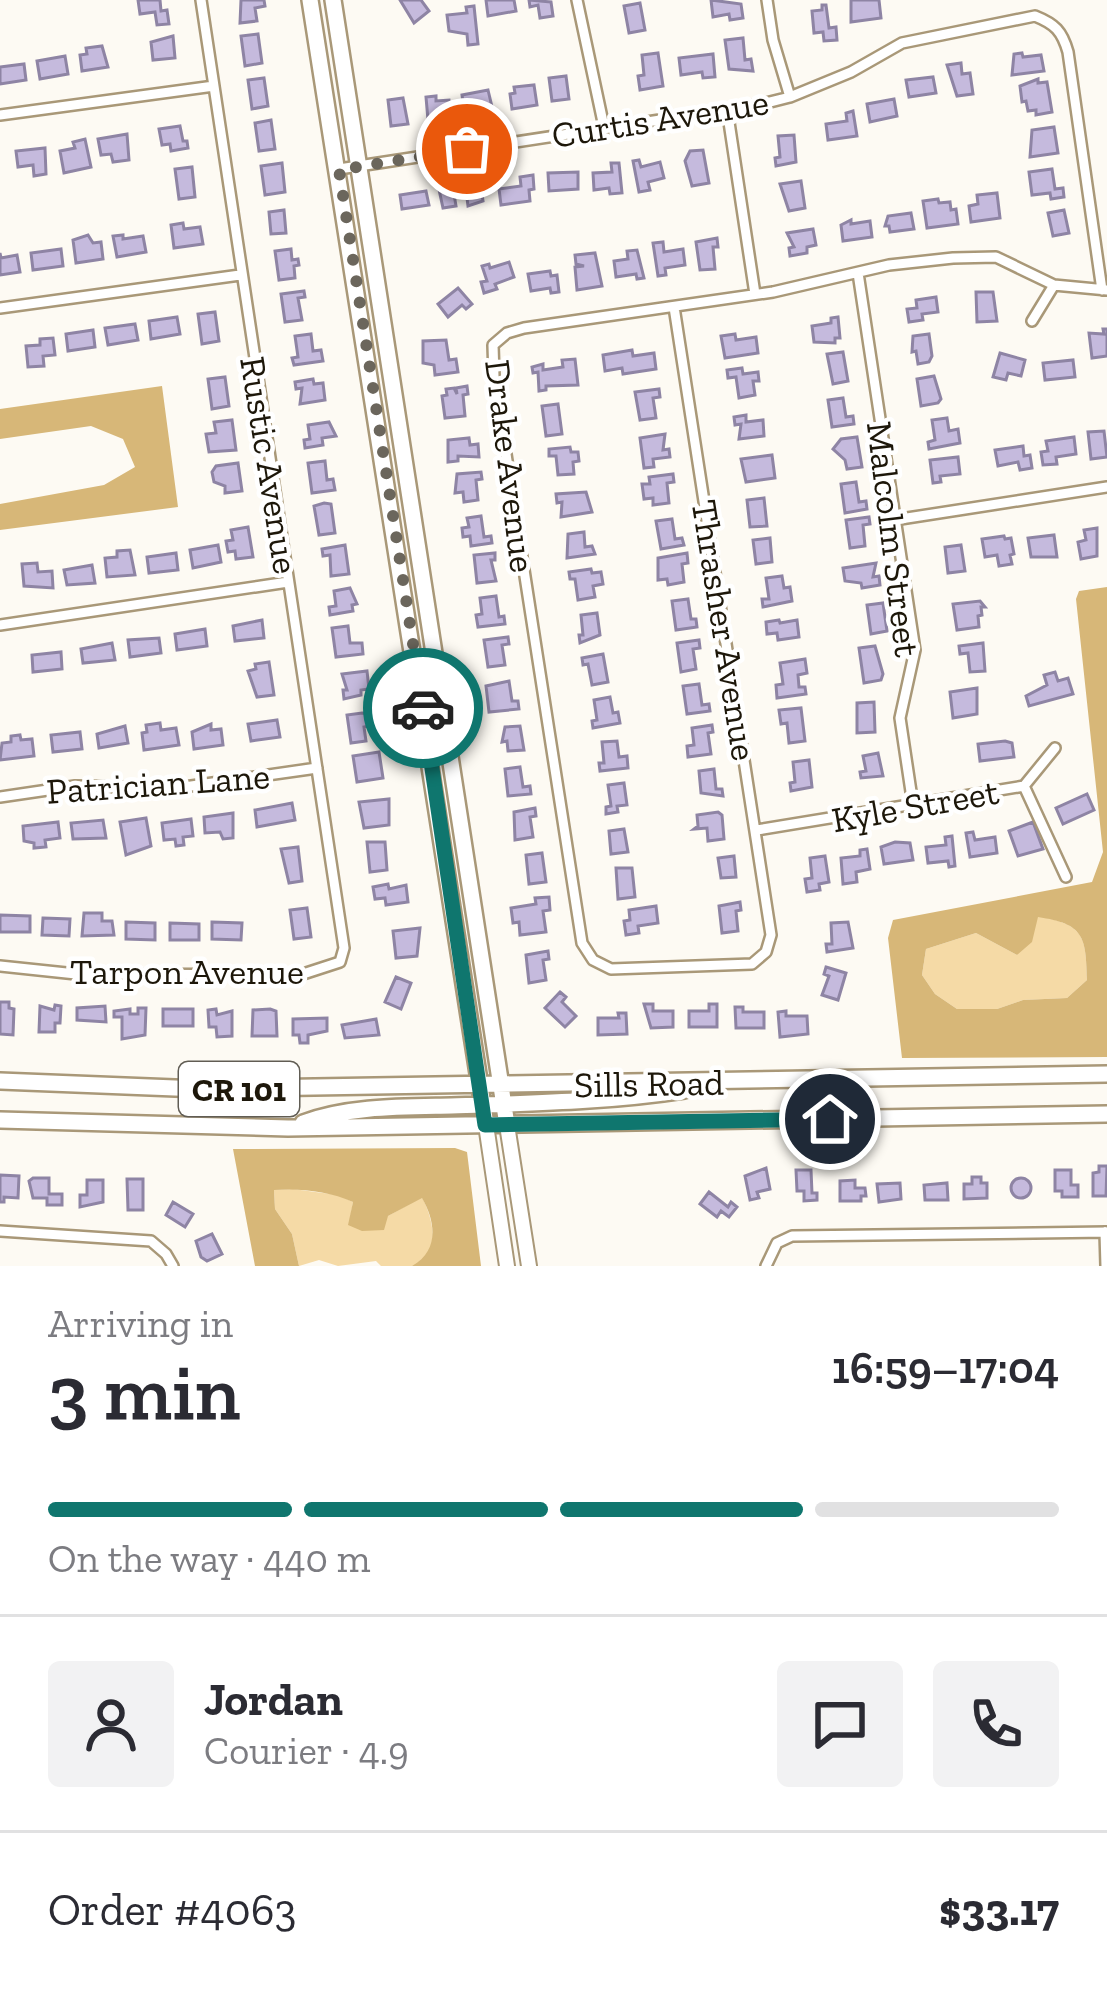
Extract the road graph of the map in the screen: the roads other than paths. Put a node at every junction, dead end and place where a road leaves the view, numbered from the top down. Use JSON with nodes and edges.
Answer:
{"nodes":[{"id":1,"x":201,"y":0,"type":"edge"},
{"id":2,"x":310,"y":0,"type":"edge"},
{"id":3,"x":333,"y":0,"type":"edge"},
{"id":4,"x":577,"y":0,"type":"edge"},
{"id":5,"x":767,"y":0,"type":"edge"},
{"id":6,"x":214,"y":86,"type":"junction"},
{"id":7,"x":790,"y":98,"type":"junction"},
{"id":8,"x":727,"y":109,"type":"junction"},
{"id":9,"x":0,"y":115,"type":"edge"},
{"id":10,"x":604,"y":127,"type":"junction"},
{"id":11,"x":348,"y":168,"type":"junction"},
{"id":12,"x":858,"y":273,"type":"junction"},
{"id":13,"x":240,"y":275,"type":"junction"},
{"id":14,"x":1054,"y":285,"type":"junction"},
{"id":15,"x":1105,"y":290,"type":"edge"},
{"id":16,"x":755,"y":293,"type":"junction"},
{"id":17,"x":674,"y":307,"type":"junction"},
{"id":18,"x":0,"y":308,"type":"edge"},
{"id":19,"x":1032,"y":321,"type":"dead end"},
{"id":20,"x":1107,"y":487,"type":"edge"},
{"id":21,"x":894,"y":520,"type":"junction"},
{"id":22,"x":288,"y":582,"type":"junction"},
{"id":23,"x":0,"y":625,"type":"edge"},
{"id":24,"x":1055,"y":748,"type":"dead end"},
{"id":25,"x":317,"y":768,"type":"junction"},
{"id":26,"x":1024,"y":786,"type":"junction"},
{"id":27,"x":0,"y":797,"type":"edge"},
{"id":28,"x":913,"y":805,"type":"junction"},
{"id":29,"x":757,"y":830,"type":"junction"},
{"id":30,"x":1066,"y":878,"type":"dead end"},
{"id":31,"x":342,"y":930,"type":"joint"},
{"id":32,"x":766,"y":952,"type":"joint"},
{"id":33,"x":0,"y":966,"type":"edge"},
{"id":34,"x":1107,"y":1074,"type":"edge"},
{"id":35,"x":0,"y":1081,"type":"edge"},
{"id":36,"x":734,"y":1082,"type":"junction"},
{"id":37,"x":479,"y":1085,"type":"junction"},
{"id":38,"x":501,"y":1085,"type":"junction"},
{"id":39,"x":504,"y":1104,"type":"junction"},
{"id":40,"x":482,"y":1105,"type":"junction"},
{"id":41,"x":1107,"y":1114,"type":"edge"},
{"id":42,"x":0,"y":1120,"type":"edge"},
{"id":43,"x":485,"y":1125,"type":"junction"},
{"id":44,"x":507,"y":1125,"type":"junction"},
{"id":45,"x":288,"y":1128,"type":"junction"},
{"id":46,"x":0,"y":1231,"type":"edge"},
{"id":47,"x":1106,"y":1232,"type":"edge"},
{"id":48,"x":172,"y":1266,"type":"edge"},
{"id":49,"x":507,"y":1266,"type":"edge"},
{"id":50,"x":529,"y":1266,"type":"edge"},
{"id":51,"x":766,"y":1266,"type":"edge"},
{"id":52,"x":1106,"y":1266,"type":"edge"}],
"edges":[{"from":1,"to":6,"type":"street","name":"Rustic Avenue"},
{"from":2,"to":11,"type":"main road"},
{"from":3,"to":11,"type":"main road"},
{"from":4,"to":10,"type":"street"},
{"from":5,"to":7,"type":"street"},
{"from":6,"to":9,"type":"street"},
{"from":6,"to":13,"type":"street","name":"Rustic Avenue"},
{"from":7,"to":8,"type":"street","name":"Curtis Avenue"},
{"from":7,"to":15,"type":"street","name":"Curtis Avenue"},
{"from":8,"to":10,"type":"street","name":"Curtis Avenue"},
{"from":8,"to":16,"type":"street"},
{"from":10,"to":11,"type":"street","name":"Curtis Avenue"},
{"from":11,"to":37,"type":"main road"},
{"from":11,"to":38,"type":"main road"},
{"from":12,"to":14,"type":"street","name":"Drake Avenue"},
{"from":12,"to":16,"type":"street","name":"Drake Avenue"},
{"from":12,"to":21,"type":"street","name":"Malcolm Street"},
{"from":13,"to":18,"type":"street"},
{"from":13,"to":22,"type":"street","name":"Rustic Avenue"},
{"from":14,"to":15,"type":"street","name":"Drake Avenue"},
{"from":14,"to":19,"type":"street"},
{"from":16,"to":17,"type":"street","name":"Drake Avenue"},
{"from":17,"to":29,"type":"street","name":"Thrasher Avenue"},
{"from":17,"to":32,"type":"street","name":"Drake Avenue"},
{"from":20,"to":21,"type":"street"},
{"from":21,"to":28,"type":"street","name":"Malcolm Street"},
{"from":22,"to":23,"type":"street"},
{"from":22,"to":25,"type":"street","name":"Rustic Avenue"},
{"from":24,"to":26,"type":"street","name":"Kyle Street"},
{"from":25,"to":27,"type":"street","name":"Patrician Lane"},
{"from":25,"to":31,"type":"street","name":"Rustic Avenue"},
{"from":26,"to":28,"type":"street","name":"Kyle Street"},
{"from":26,"to":30,"type":"street"},
{"from":28,"to":29,"type":"street","name":"Kyle Street"},
{"from":29,"to":32,"type":"street","name":"Thrasher Avenue"},
{"from":31,"to":33,"type":"street","name":"Tarpon Avenue"},
{"from":34,"to":36,"type":"main road","name":"Sills Road","number":"CR 101"},
{"from":35,"to":37,"type":"main road","number":"CR 101"},
{"from":36,"to":38,"type":"main road","name":"Sills Road","number":"CR 101"},
{"from":36,"to":39,"type":"main road"},
{"from":37,"to":38,"type":"main road","name":"Sills Road","number":"CR 101"},
{"from":37,"to":40,"type":"main road"},
{"from":38,"to":39,"type":"main road"},
{"from":39,"to":40,"type":"main road"},
{"from":39,"to":44,"type":"main road"},
{"from":40,"to":43,"type":"main road"},
{"from":40,"to":45,"type":"main road"},
{"from":41,"to":44,"type":"main road","name":"Sills Road","number":"CR 101"},
{"from":42,"to":45,"type":"main road","number":"CR 101"},
{"from":43,"to":44,"type":"main road","name":"Sills Road","number":"CR 101"},
{"from":43,"to":45,"type":"main road","number":"CR 101"},
{"from":43,"to":49,"type":"main road"},
{"from":44,"to":50,"type":"main road"},
{"from":46,"to":48,"type":"street"},
{"from":47,"to":51,"type":"street"},
{"from":47,"to":52,"type":"street"}]}
